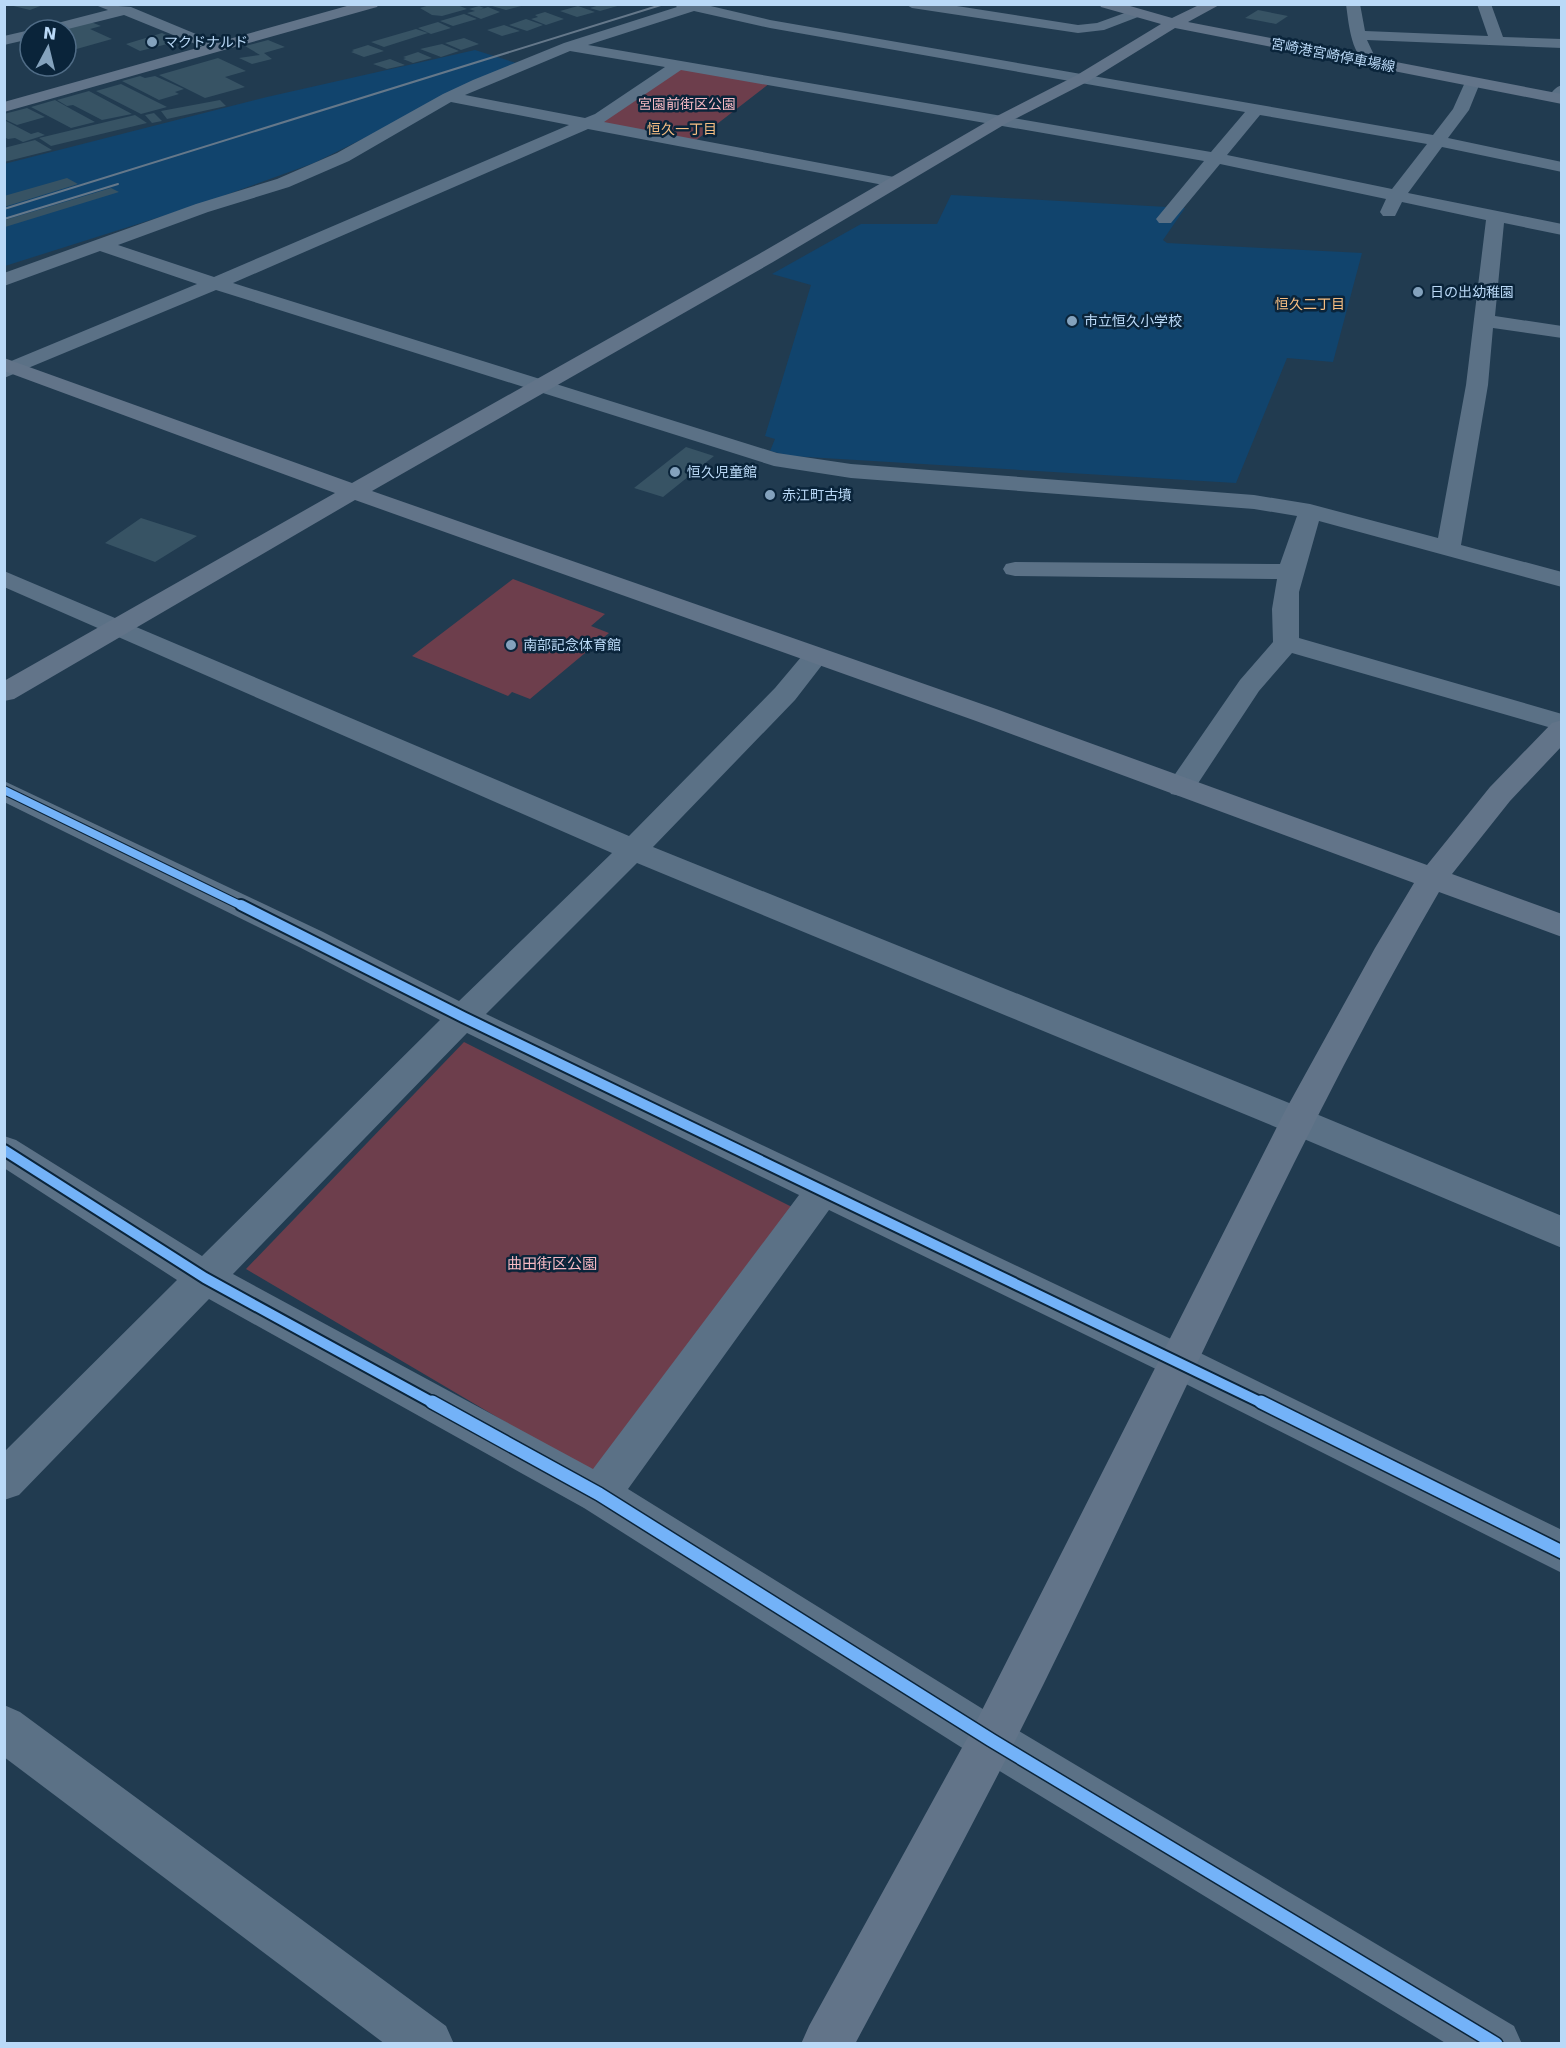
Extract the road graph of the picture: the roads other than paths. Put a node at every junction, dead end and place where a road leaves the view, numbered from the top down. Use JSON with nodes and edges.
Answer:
{"nodes":[{"id":1,"x":100,"y":4,"type":"edge"},
{"id":2,"x":147,"y":4,"type":"edge"},
{"id":3,"x":342,"y":4,"type":"edge"},
{"id":4,"x":372,"y":4,"type":"edge"},
{"id":5,"x":912,"y":4,"type":"edge"},
{"id":6,"x":1106,"y":4,"type":"edge"},
{"id":7,"x":1214,"y":4,"type":"edge"},
{"id":8,"x":1353,"y":4,"type":"edge"},
{"id":9,"x":1484,"y":4,"type":"edge"},
{"id":10,"x":105,"y":5,"type":"edge"},
{"id":11,"x":686,"y":6,"type":"edge"},
{"id":12,"x":125,"y":10,"type":"junction"},
{"id":13,"x":1133,"y":14,"type":"junction"},
{"id":14,"x":78,"y":22,"type":"edge"},
{"id":15,"x":1173,"y":23,"type":"junction"},
{"id":16,"x":1358,"y":35,"type":"junction"},
{"id":17,"x":1497,"y":41,"type":"junction"},
{"id":18,"x":1562,"y":44,"type":"edge"},
{"id":19,"x":209,"y":45,"type":"junction"},
{"id":20,"x":569,"y":46,"type":"junction"},
{"id":21,"x":1359,"y":61,"type":"junction"},
{"id":22,"x":680,"y":64,"type":"junction"},
{"id":23,"x":1083,"y":78,"type":"junction"},
{"id":24,"x":1472,"y":83,"type":"junction"},
{"id":25,"x":1560,"y":96,"type":"edge"},
{"id":26,"x":4,"y":97,"type":"edge"},
{"id":27,"x":449,"y":97,"type":"junction"},
{"id":28,"x":4,"y":107,"type":"edge"},
{"id":29,"x":1256,"y":109,"type":"junction"},
{"id":30,"x":1001,"y":120,"type":"junction"},
{"id":31,"x":587,"y":123,"type":"junction"},
{"id":32,"x":1438,"y":141,"type":"junction"},
{"id":33,"x":1216,"y":158,"type":"junction"},
{"id":34,"x":1562,"y":166,"type":"edge"},
{"id":35,"x":894,"y":182,"type":"junction"},
{"id":36,"x":1392,"y":204,"type":"junction"},
{"id":37,"x":1496,"y":216,"type":"junction"},
{"id":38,"x":1165,"y":219,"type":"dead end"},
{"id":39,"x":1562,"y":230,"type":"edge"},
{"id":40,"x":100,"y":245,"type":"junction"},
{"id":41,"x":4,"y":280,"type":"edge"},
{"id":42,"x":214,"y":283,"type":"junction"},
{"id":43,"x":1485,"y":321,"type":"junction"},
{"id":44,"x":1562,"y":332,"type":"edge"},
{"id":45,"x":8,"y":368,"type":"edge"},
{"id":46,"x":541,"y":384,"type":"junction"},
{"id":47,"x":357,"y":492,"type":"junction"},
{"id":48,"x":1310,"y":511,"type":"junction"},
{"id":49,"x":1448,"y":548,"type":"junction"},
{"id":50,"x":1015,"y":569,"type":"dead end"},
{"id":51,"x":1290,"y":572,"type":"junction"},
{"id":52,"x":4,"y":578,"type":"edge"},
{"id":53,"x":1562,"y":580,"type":"edge"},
{"id":54,"x":117,"y":628,"type":"junction"},
{"id":55,"x":1286,"y":643,"type":"junction"},
{"id":56,"x":816,"y":656,"type":"junction"},
{"id":57,"x":4,"y":693,"type":"edge"},
{"id":58,"x":1562,"y":723,"type":"edge"},
{"id":59,"x":1562,"y":729,"type":"edge"},
{"id":60,"x":1181,"y":787,"type":"junction"},
{"id":61,"x":4,"y":790,"type":"edge"},
{"id":62,"x":633,"y":850,"type":"junction"},
{"id":63,"x":1432,"y":879,"type":"junction"},
{"id":64,"x":1562,"y":926,"type":"edge"},
{"id":65,"x":463,"y":1017,"type":"junction"},
{"id":66,"x":1297,"y":1121,"type":"junction"},
{"id":67,"x":4,"y":1150,"type":"edge"},
{"id":68,"x":823,"y":1191,"type":"junction"},
{"id":69,"x":1562,"y":1233,"type":"edge"},
{"id":70,"x":205,"y":1278,"type":"junction"},
{"id":71,"x":1178,"y":1361,"type":"junction"},
{"id":72,"x":4,"y":1481,"type":"edge"},
{"id":73,"x":599,"y":1494,"type":"junction"},
{"id":74,"x":1562,"y":1552,"type":"edge"},
{"id":75,"x":4,"y":1728,"type":"edge"},
{"id":76,"x":991,"y":1740,"type":"junction"},
{"id":77,"x":428,"y":2043,"type":"edge"},
{"id":78,"x":827,"y":2043,"type":"edge"},
{"id":79,"x":1496,"y":2043,"type":"edge"}],
"edges":[{"from":1,"to":10,"type":"street"},
{"from":2,"to":12,"type":"street"},
{"from":3,"to":19,"type":"street"},
{"from":4,"to":19,"type":"street"},
{"from":5,"to":13,"type":"street"},
{"from":6,"to":13,"type":"street","name":"宮崎港宮崎停車場線"},
{"from":7,"to":15,"type":"street"},
{"from":8,"to":16,"type":"street"},
{"from":9,"to":17,"type":"street"},
{"from":10,"to":12,"type":"street"},
{"from":11,"to":20,"type":"street"},
{"from":11,"to":23,"type":"street"},
{"from":12,"to":14,"type":"street"},
{"from":12,"to":19,"type":"street"},
{"from":13,"to":15,"type":"street","name":"宮崎港宮崎停車場線"},
{"from":15,"to":21,"type":"street","name":"宮崎港宮崎停車場線"},
{"from":15,"to":23,"type":"street"},
{"from":16,"to":17,"type":"street"},
{"from":16,"to":21,"type":"street"},
{"from":17,"to":18,"type":"street"},
{"from":19,"to":26,"type":"street"},
{"from":19,"to":28,"type":"street"},
{"from":20,"to":22,"type":"street"},
{"from":20,"to":27,"type":"street"},
{"from":21,"to":24,"type":"street","name":"宮崎港宮崎停車場線"},
{"from":22,"to":30,"type":"street"},
{"from":22,"to":31,"type":"street"},
{"from":23,"to":29,"type":"street"},
{"from":23,"to":30,"type":"street"},
{"from":24,"to":25,"type":"street","name":"宮崎港宮崎停車場線"},
{"from":24,"to":32,"type":"street"},
{"from":27,"to":31,"type":"street"},
{"from":27,"to":40,"type":"street"},
{"from":29,"to":32,"type":"street"},
{"from":29,"to":33,"type":"street"},
{"from":30,"to":33,"type":"street"},
{"from":30,"to":35,"type":"street"},
{"from":31,"to":35,"type":"street"},
{"from":31,"to":42,"type":"street"},
{"from":32,"to":34,"type":"street"},
{"from":32,"to":36,"type":"street"},
{"from":33,"to":36,"type":"street"},
{"from":33,"to":38,"type":"street"},
{"from":35,"to":46,"type":"street"},
{"from":36,"to":37,"type":"street"},
{"from":37,"to":39,"type":"street"},
{"from":37,"to":43,"type":"street"},
{"from":40,"to":41,"type":"street"},
{"from":40,"to":42,"type":"street"},
{"from":42,"to":45,"type":"street"},
{"from":42,"to":46,"type":"street"},
{"from":43,"to":44,"type":"street"},
{"from":43,"to":49,"type":"street"},
{"from":45,"to":47,"type":"street"},
{"from":46,"to":47,"type":"street"},
{"from":46,"to":48,"type":"street"},
{"from":47,"to":54,"type":"street"},
{"from":47,"to":56,"type":"street"},
{"from":48,"to":49,"type":"street"},
{"from":48,"to":51,"type":"street"},
{"from":49,"to":53,"type":"street"},
{"from":50,"to":51,"type":"street"},
{"from":51,"to":55,"type":"street"},
{"from":52,"to":54,"type":"street"},
{"from":54,"to":57,"type":"street"},
{"from":54,"to":62,"type":"street"},
{"from":55,"to":58,"type":"street"},
{"from":55,"to":60,"type":"street"},
{"from":56,"to":60,"type":"street"},
{"from":56,"to":62,"type":"street"},
{"from":59,"to":63,"type":"street"},
{"from":60,"to":63,"type":"street"},
{"from":61,"to":65,"type":"street"},
{"from":62,"to":65,"type":"street"},
{"from":62,"to":66,"type":"street"},
{"from":63,"to":64,"type":"street"},
{"from":63,"to":66,"type":"street"},
{"from":65,"to":68,"type":"street"},
{"from":65,"to":70,"type":"street"},
{"from":66,"to":69,"type":"street"},
{"from":66,"to":71,"type":"street"},
{"from":67,"to":70,"type":"street"},
{"from":68,"to":71,"type":"street"},
{"from":68,"to":73,"type":"street"},
{"from":70,"to":72,"type":"street"},
{"from":70,"to":73,"type":"street"},
{"from":71,"to":74,"type":"street"},
{"from":71,"to":76,"type":"street"},
{"from":73,"to":76,"type":"street"},
{"from":75,"to":77,"type":"street"},
{"from":76,"to":78,"type":"street"},
{"from":76,"to":79,"type":"street"}]}
